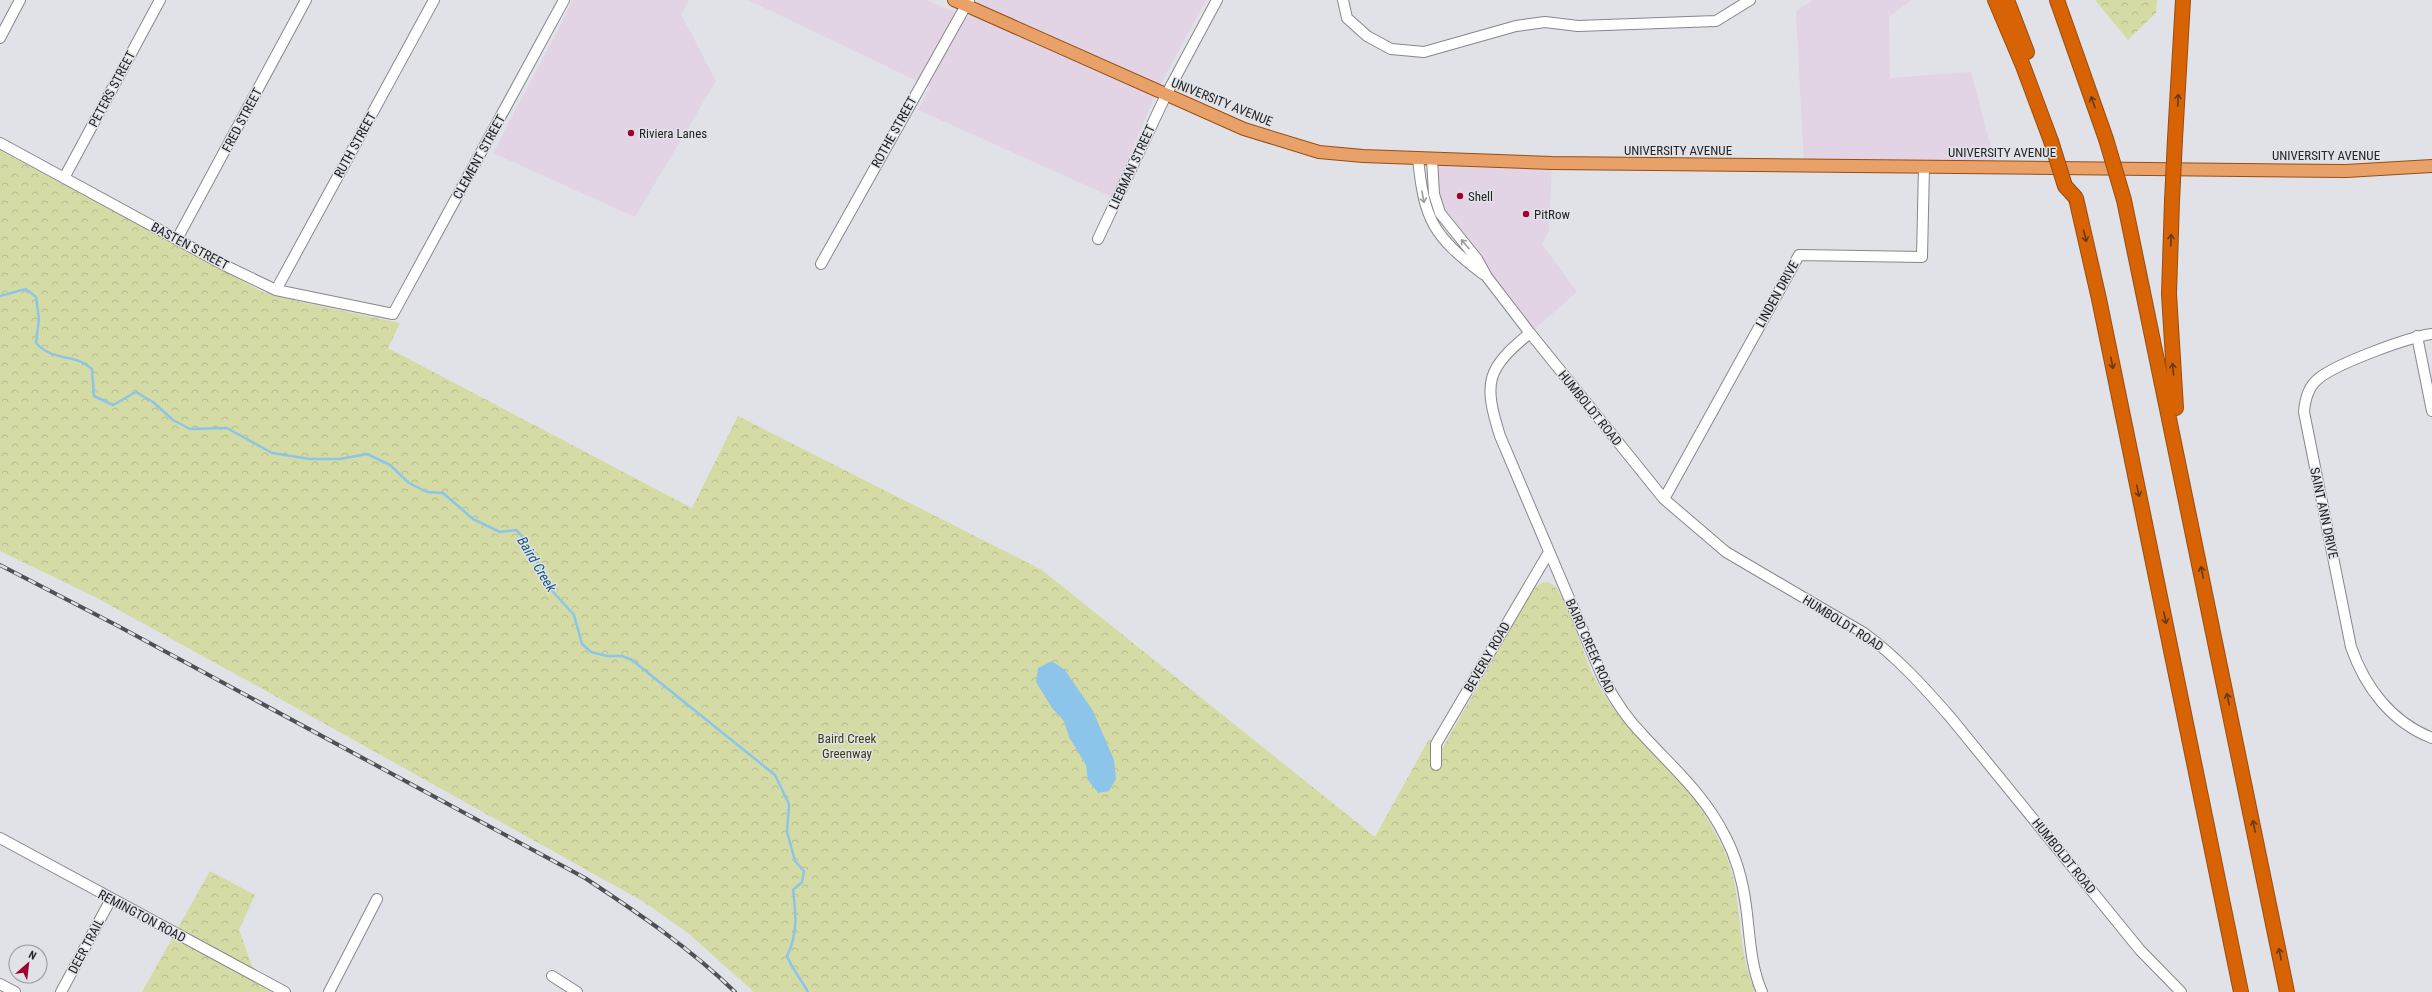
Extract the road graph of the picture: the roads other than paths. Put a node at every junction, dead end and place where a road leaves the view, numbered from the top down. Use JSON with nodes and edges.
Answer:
{"nodes":[{"id":1,"x":20,"y":0,"type":"edge"},
{"id":2,"x":160,"y":0,"type":"edge"},
{"id":3,"x":306,"y":0,"type":"edge"},
{"id":4,"x":434,"y":0,"type":"edge"},
{"id":5,"x":564,"y":0,"type":"edge"},
{"id":6,"x":954,"y":0,"type":"edge"},
{"id":7,"x":1217,"y":0,"type":"edge"},
{"id":8,"x":1343,"y":0,"type":"edge"},
{"id":9,"x":1750,"y":0,"type":"edge"},
{"id":10,"x":1995,"y":0,"type":"edge"},
{"id":11,"x":2006,"y":0,"type":"edge"},
{"id":12,"x":2056,"y":0,"type":"edge"},
{"id":13,"x":2183,"y":0,"type":"edge"},
{"id":14,"x":967,"y":3,"type":"edge"},
{"id":15,"x":1,"y":35,"type":"edge"},
{"id":16,"x":1166,"y":95,"type":"junction"},
{"id":17,"x":2055,"y":141,"type":"junction"},
{"id":18,"x":0,"y":143,"type":"edge"},
{"id":19,"x":1418,"y":158,"type":"junction"},
{"id":20,"x":1432,"y":159,"type":"junction"},
{"id":21,"x":1924,"y":166,"type":"junction"},
{"id":22,"x":2432,"y":166,"type":"edge"},
{"id":23,"x":64,"y":178,"type":"junction"},
{"id":24,"x":177,"y":239,"type":"junction"},
{"id":25,"x":1098,"y":239,"type":"dead end"},
{"id":26,"x":822,"y":264,"type":"dead end"},
{"id":27,"x":1486,"y":276,"type":"junction"},
{"id":28,"x":276,"y":290,"type":"junction"},
{"id":29,"x":393,"y":314,"type":"joint"},
{"id":30,"x":1530,"y":333,"type":"junction"},
{"id":31,"x":2432,"y":334,"type":"edge"},
{"id":32,"x":2417,"y":336,"type":"junction"},
{"id":33,"x":2432,"y":411,"type":"edge"},
{"id":34,"x":2174,"y":436,"type":"junction"},
{"id":35,"x":1664,"y":499,"type":"junction"},
{"id":36,"x":1549,"y":552,"type":"junction"},
{"id":37,"x":2432,"y":738,"type":"edge"},
{"id":38,"x":1436,"y":765,"type":"dead end"},
{"id":39,"x":0,"y":838,"type":"edge"},
{"id":40,"x":111,"y":899,"type":"junction"},
{"id":41,"x":377,"y":899,"type":"dead end"},
{"id":42,"x":552,"y":976,"type":"dead end"},
{"id":43,"x":0,"y":984,"type":"edge"},
{"id":44,"x":15,"y":992,"type":"edge"},
{"id":45,"x":61,"y":992,"type":"edge"},
{"id":46,"x":285,"y":992,"type":"edge"},
{"id":47,"x":329,"y":992,"type":"edge"},
{"id":48,"x":577,"y":992,"type":"edge"},
{"id":49,"x":1762,"y":992,"type":"edge"},
{"id":50,"x":2181,"y":992,"type":"edge"},
{"id":51,"x":2241,"y":992,"type":"edge"},
{"id":52,"x":2288,"y":992,"type":"edge"}],
"edges":[{"from":1,"to":15,"type":"street"},
{"from":2,"to":23,"type":"street","name":"PETERS STREET"},
{"from":3,"to":24,"type":"street","name":"FRED STREET"},
{"from":4,"to":28,"type":"street","name":"RUTH STREET"},
{"from":5,"to":29,"type":"street","name":"CLEMENT STREET"},
{"from":6,"to":14,"type":"main road","name":"UNIVERSITY AVENUE"},
{"from":7,"to":16,"type":"street","name":"LIEBMAN STREET"},
{"from":8,"to":9,"type":"street"},
{"from":10,"to":17,"type":"highway"},
{"from":11,"to":17,"type":"highway"},
{"from":34,"to":12,"type":"highway","one_way":true,"bridge":true},
{"from":34,"to":13,"type":"highway","one_way":true,"bridge":true},
{"from":14,"to":16,"type":"main road","name":"UNIVERSITY AVENUE"},
{"from":14,"to":26,"type":"street","name":"ROTHE STREET"},
{"from":16,"to":19,"type":"main road","name":"UNIVERSITY AVENUE"},
{"from":16,"to":25,"type":"street","name":"LIEBMAN STREET"},
{"from":17,"to":51,"type":"highway","one_way":true},
{"from":18,"to":23,"type":"street","name":"BASTEN STREET"},
{"from":19,"to":20,"type":"main road","name":"UNIVERSITY AVENUE"},
{"from":19,"to":27,"type":"street","name":"HUMBOLDT ROAD","one_way":true},
{"from":20,"to":21,"type":"main road","name":"UNIVERSITY AVENUE"},
{"from":27,"to":20,"type":"street","name":"HUMBOLDT ROAD","one_way":true},
{"from":21,"to":22,"type":"main road","name":"UNIVERSITY AVENUE"},
{"from":21,"to":35,"type":"street","name":"LINDEN DRIVE"},
{"from":23,"to":24,"type":"street","name":"BASTEN STREET"},
{"from":24,"to":28,"type":"street","name":"BASTEN STREET"},
{"from":27,"to":30,"type":"street","name":"HUMBOLDT ROAD"},
{"from":28,"to":29,"type":"street","name":"BASTEN STREET"},
{"from":30,"to":35,"type":"street","name":"HUMBOLDT ROAD"},
{"from":30,"to":36,"type":"street","name":"BAIRD CREEK ROAD"},
{"from":31,"to":32,"type":"street","name":"SAINT ANN DRIVE"},
{"from":32,"to":33,"type":"street"},
{"from":32,"to":37,"type":"street","name":"SAINT ANN DRIVE"},
{"from":52,"to":34,"type":"highway","one_way":true},
{"from":35,"to":50,"type":"street","name":"HUMBOLDT ROAD"},
{"from":36,"to":38,"type":"street","name":"BEVERLY ROAD"},
{"from":36,"to":49,"type":"street","name":"BAIRD CREEK ROAD"},
{"from":39,"to":40,"type":"street","name":"REMINGTON ROAD"},
{"from":40,"to":45,"type":"street","name":"DEER TRAIL"},
{"from":40,"to":46,"type":"street","name":"REMINGTON ROAD"},
{"from":41,"to":47,"type":"street"},
{"from":42,"to":48,"type":"street"},
{"from":43,"to":44,"type":"street"}]}
